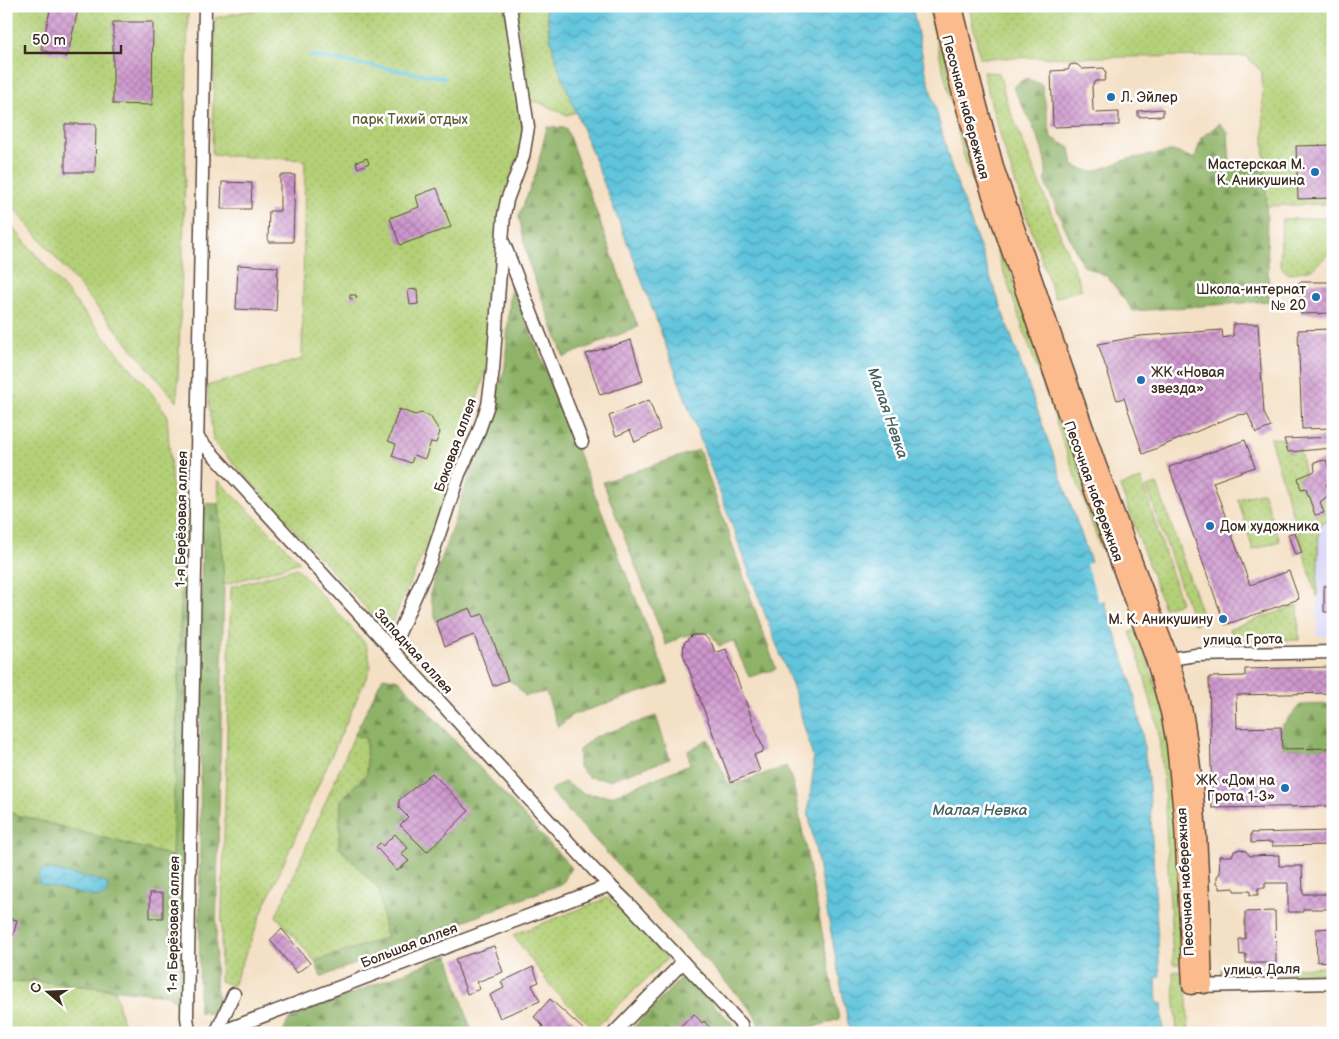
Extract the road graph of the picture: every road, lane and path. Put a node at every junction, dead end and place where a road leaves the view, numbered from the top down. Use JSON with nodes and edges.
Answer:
{"nodes":[{"id":1,"x":204,"y":6,"type":"edge"},
{"id":2,"x":510,"y":6,"type":"edge"},
{"id":3,"x":940,"y":6,"type":"edge"},
{"id":4,"x":954,"y":6,"type":"edge"},
{"id":5,"x":503,"y":242,"type":"junction"},
{"id":6,"x":197,"y":436,"type":"junction"},
{"id":7,"x":582,"y":442,"type":"dead end"},
{"id":8,"x":392,"y":649,"type":"junction"},
{"id":9,"x":1333,"y":652,"type":"edge"},
{"id":10,"x":1162,"y":661,"type":"junction"},
{"id":11,"x":610,"y":885,"type":"junction"},
{"id":12,"x":683,"y":962,"type":"junction"},
{"id":13,"x":1333,"y":983,"type":"edge"},
{"id":14,"x":1198,"y":986,"type":"joint"},
{"id":15,"x":234,"y":994,"type":"dead end"},
{"id":16,"x":223,"y":1032,"type":"edge"},
{"id":17,"x":189,"y":1033,"type":"edge"},
{"id":18,"x":614,"y":1033,"type":"edge"},
{"id":19,"x":743,"y":1033,"type":"edge"}],
"edges":[{"from":1,"to":6,"type":"street","name":"1-я Берёзовая аллея"},
{"from":2,"to":5,"type":"street","name":"Боковая аллея"},
{"from":3,"to":10,"type":"main road","name":"Песочная набережная"},
{"from":4,"to":10,"type":"main road","name":"Песочная набережная"},
{"from":5,"to":7,"type":"street"},
{"from":5,"to":8,"type":"street","name":"Боковая аллея"},
{"from":6,"to":8,"type":"street","name":"Западная аллея"},
{"from":6,"to":17,"type":"street","name":"1-я Берёзовая аллея"},
{"from":8,"to":11,"type":"street","name":"Западная аллея"},
{"from":9,"to":10,"type":"street","name":"улица Грота"},
{"from":10,"to":14,"type":"main road","name":"Песочная набережная"},
{"from":11,"to":12,"type":"street","name":"Западная аллея"},
{"from":11,"to":16,"type":"street","name":"Большая аллея"},
{"from":12,"to":18,"type":"street"},
{"from":12,"to":19,"type":"street","name":"Западная аллея"},
{"from":13,"to":14,"type":"street","name":"улица Даля"},
{"from":15,"to":16,"type":"street"}]}
